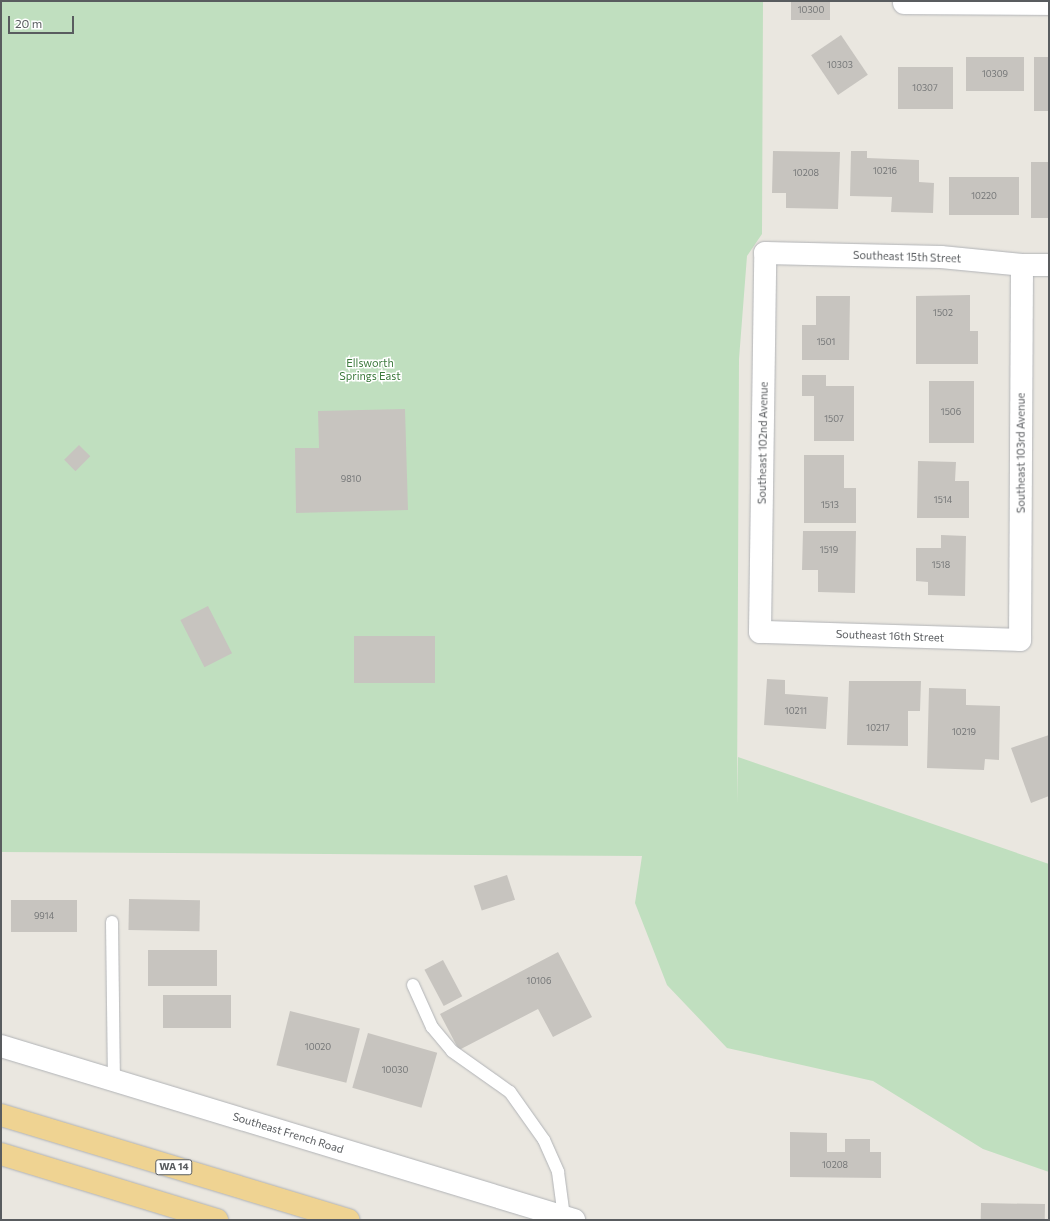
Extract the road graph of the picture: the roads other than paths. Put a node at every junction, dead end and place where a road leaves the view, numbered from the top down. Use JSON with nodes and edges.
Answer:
{"nodes":[{"id":1,"x":904,"y":3,"type":"dead end"},
{"id":2,"x":1049,"y":4,"type":"edge"},
{"id":3,"x":765,"y":253,"type":"joint"},
{"id":4,"x":1022,"y":265,"type":"junction"},
{"id":5,"x":1049,"y":265,"type":"edge"},
{"id":6,"x":760,"y":632,"type":"joint"},
{"id":7,"x":1020,"y":640,"type":"joint"},
{"id":8,"x":112,"y":922,"type":"dead end"},
{"id":9,"x":413,"y":985,"type":"dead end"},
{"id":10,"x":1,"y":1046,"type":"edge"},
{"id":11,"x":114,"y":1080,"type":"junction"},
{"id":12,"x":1,"y":1115,"type":"edge"},
{"id":13,"x":1,"y":1154,"type":"edge"},
{"id":14,"x":569,"y":1218,"type":"edge"},
{"id":15,"x":218,"y":1220,"type":"edge"},
{"id":16,"x":348,"y":1220,"type":"edge"}],
"edges":[{"from":1,"to":2,"type":"street"},
{"from":3,"to":4,"type":"street","name":"Southeast 15th Street"},
{"from":3,"to":6,"type":"street","name":"Southeast 102nd Avenue"},
{"from":4,"to":5,"type":"street","name":"Southeast 15th Street"},
{"from":4,"to":7,"type":"street","name":"Southeast 103rd Avenue"},
{"from":6,"to":7,"type":"street","name":"Southeast 16th Street"},
{"from":8,"to":11,"type":"lane"},
{"from":9,"to":14,"type":"lane"},
{"from":10,"to":11,"type":"street","name":"Southeast French Road"},
{"from":11,"to":14,"type":"street","name":"Southeast French Road"},
{"from":12,"to":16,"type":"highway","number":"WA 14"},
{"from":13,"to":15,"type":"highway"}]}
